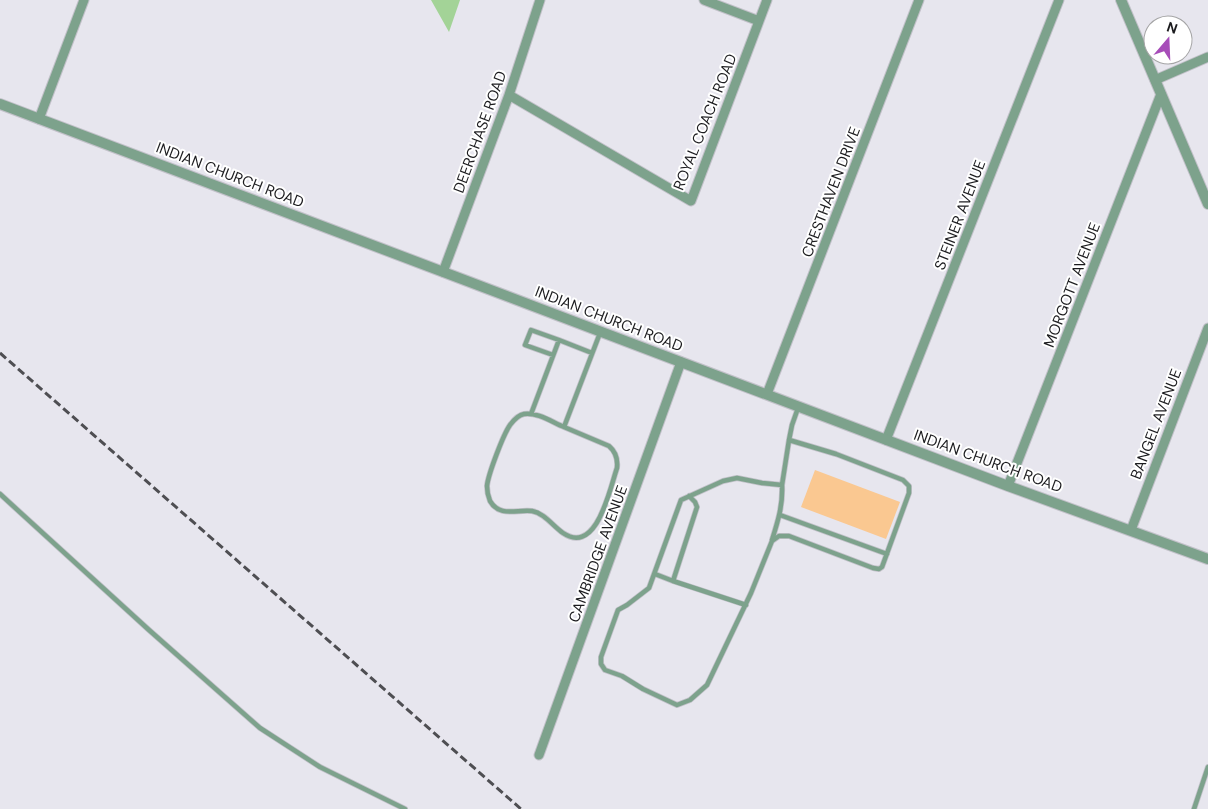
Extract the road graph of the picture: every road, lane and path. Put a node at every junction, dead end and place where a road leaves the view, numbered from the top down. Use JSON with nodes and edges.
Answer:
{"nodes":[{"id":1,"x":84,"y":0,"type":"edge"},
{"id":2,"x":540,"y":0,"type":"edge"},
{"id":3,"x":704,"y":0,"type":"edge"},
{"id":4,"x":767,"y":0,"type":"edge"},
{"id":5,"x":919,"y":0,"type":"edge"},
{"id":6,"x":1059,"y":0,"type":"edge"},
{"id":7,"x":1121,"y":0,"type":"edge"},
{"id":8,"x":759,"y":21,"type":"junction"},
{"id":9,"x":1208,"y":57,"type":"edge"},
{"id":10,"x":1155,"y":80,"type":"junction"},
{"id":11,"x":1161,"y":94,"type":"junction"},
{"id":12,"x":509,"y":95,"type":"junction"},
{"id":13,"x":0,"y":104,"type":"edge"},
{"id":14,"x":39,"y":119,"type":"junction"},
{"id":15,"x":1208,"y":204,"type":"edge"},
{"id":16,"x":443,"y":272,"type":"junction"},
{"id":17,"x":1208,"y":328,"type":"edge"},
{"id":18,"x":601,"y":332,"type":"junction"},
{"id":19,"x":559,"y":340,"type":"junction"},
{"id":20,"x":592,"y":352,"type":"junction"},
{"id":21,"x":553,"y":355,"type":"junction"},
{"id":22,"x":681,"y":362,"type":"junction"},
{"id":23,"x":767,"y":394,"type":"junction"},
{"id":24,"x":799,"y":406,"type":"junction"},
{"id":25,"x":531,"y":414,"type":"junction"},
{"id":26,"x":564,"y":427,"type":"junction"},
{"id":27,"x":789,"y":440,"type":"junction"},
{"id":28,"x":886,"y":440,"type":"junction"},
{"id":29,"x":782,"y":485,"type":"junction"},
{"id":30,"x":1008,"y":486,"type":"junction"},
{"id":31,"x":0,"y":494,"type":"edge"},
{"id":32,"x":689,"y":496,"type":"junction"},
{"id":33,"x":780,"y":515,"type":"junction"},
{"id":34,"x":1130,"y":530,"type":"junction"},
{"id":35,"x":772,"y":541,"type":"junction"},
{"id":36,"x":887,"y":554,"type":"junction"},
{"id":37,"x":1208,"y":559,"type":"edge"},
{"id":38,"x":654,"y":574,"type":"junction"},
{"id":39,"x":673,"y":581,"type":"junction"},
{"id":40,"x":746,"y":605,"type":"junction"},
{"id":41,"x":539,"y":755,"type":"dead end"},
{"id":42,"x":1208,"y":767,"type":"edge"},
{"id":43,"x":405,"y":809,"type":"edge"},
{"id":44,"x":1194,"y":809,"type":"edge"}],
"edges":[{"from":1,"to":14,"type":"street"},
{"from":2,"to":12,"type":"street","name":"DEERCHASE ROAD"},
{"from":3,"to":8,"type":"street"},
{"from":4,"to":8,"type":"street","name":"ROYAL COACH ROAD"},
{"from":5,"to":23,"type":"street","name":"CRESTHAVEN DRIVE"},
{"from":6,"to":28,"type":"street","name":"STEINER AVENUE"},
{"from":7,"to":10,"type":"street"},
{"from":8,"to":12,"type":"street","name":"ROYAL COACH ROAD"},
{"from":9,"to":10,"type":"street"},
{"from":10,"to":11,"type":"street"},
{"from":11,"to":15,"type":"street"},
{"from":11,"to":30,"type":"street","name":"MORGOTT AVENUE"},
{"from":12,"to":16,"type":"street","name":"DEERCHASE ROAD"},
{"from":13,"to":14,"type":"street","name":"INDIAN CHURCH ROAD"},
{"from":14,"to":16,"type":"street","name":"INDIAN CHURCH ROAD"},
{"from":16,"to":18,"type":"street","name":"INDIAN CHURCH ROAD"},
{"from":17,"to":34,"type":"street","name":"BANGEL AVENUE"},
{"from":18,"to":20,"type":"lane"},
{"from":18,"to":22,"type":"street","name":"INDIAN CHURCH ROAD"},
{"from":19,"to":20,"type":"lane"},
{"from":19,"to":21,"type":"lane"},
{"from":19,"to":21,"type":"lane"},
{"from":20,"to":26,"type":"lane"},
{"from":21,"to":25,"type":"lane"},
{"from":22,"to":23,"type":"street","name":"INDIAN CHURCH ROAD"},
{"from":22,"to":41,"type":"street","name":"CAMBRIDGE AVENUE"},
{"from":23,"to":24,"type":"street","name":"INDIAN CHURCH ROAD"},
{"from":24,"to":27,"type":"lane"},
{"from":24,"to":28,"type":"street","name":"INDIAN CHURCH ROAD"},
{"from":25,"to":26,"type":"lane"},
{"from":25,"to":26,"type":"lane"},
{"from":27,"to":29,"type":"lane"},
{"from":27,"to":36,"type":"lane"},
{"from":28,"to":30,"type":"street","name":"INDIAN CHURCH ROAD"},
{"from":29,"to":32,"type":"lane"},
{"from":29,"to":33,"type":"lane"},
{"from":30,"to":34,"type":"street","name":"INDIAN CHURCH ROAD"},
{"from":31,"to":43,"type":"lane"},
{"from":32,"to":38,"type":"lane"},
{"from":32,"to":39,"type":"lane"},
{"from":33,"to":35,"type":"lane"},
{"from":33,"to":36,"type":"lane"},
{"from":34,"to":37,"type":"street","name":"INDIAN CHURCH ROAD"},
{"from":35,"to":36,"type":"lane"},
{"from":35,"to":40,"type":"lane"},
{"from":38,"to":39,"type":"lane"},
{"from":38,"to":40,"type":"lane"},
{"from":39,"to":40,"type":"lane"},
{"from":42,"to":44,"type":"lane"}]}
